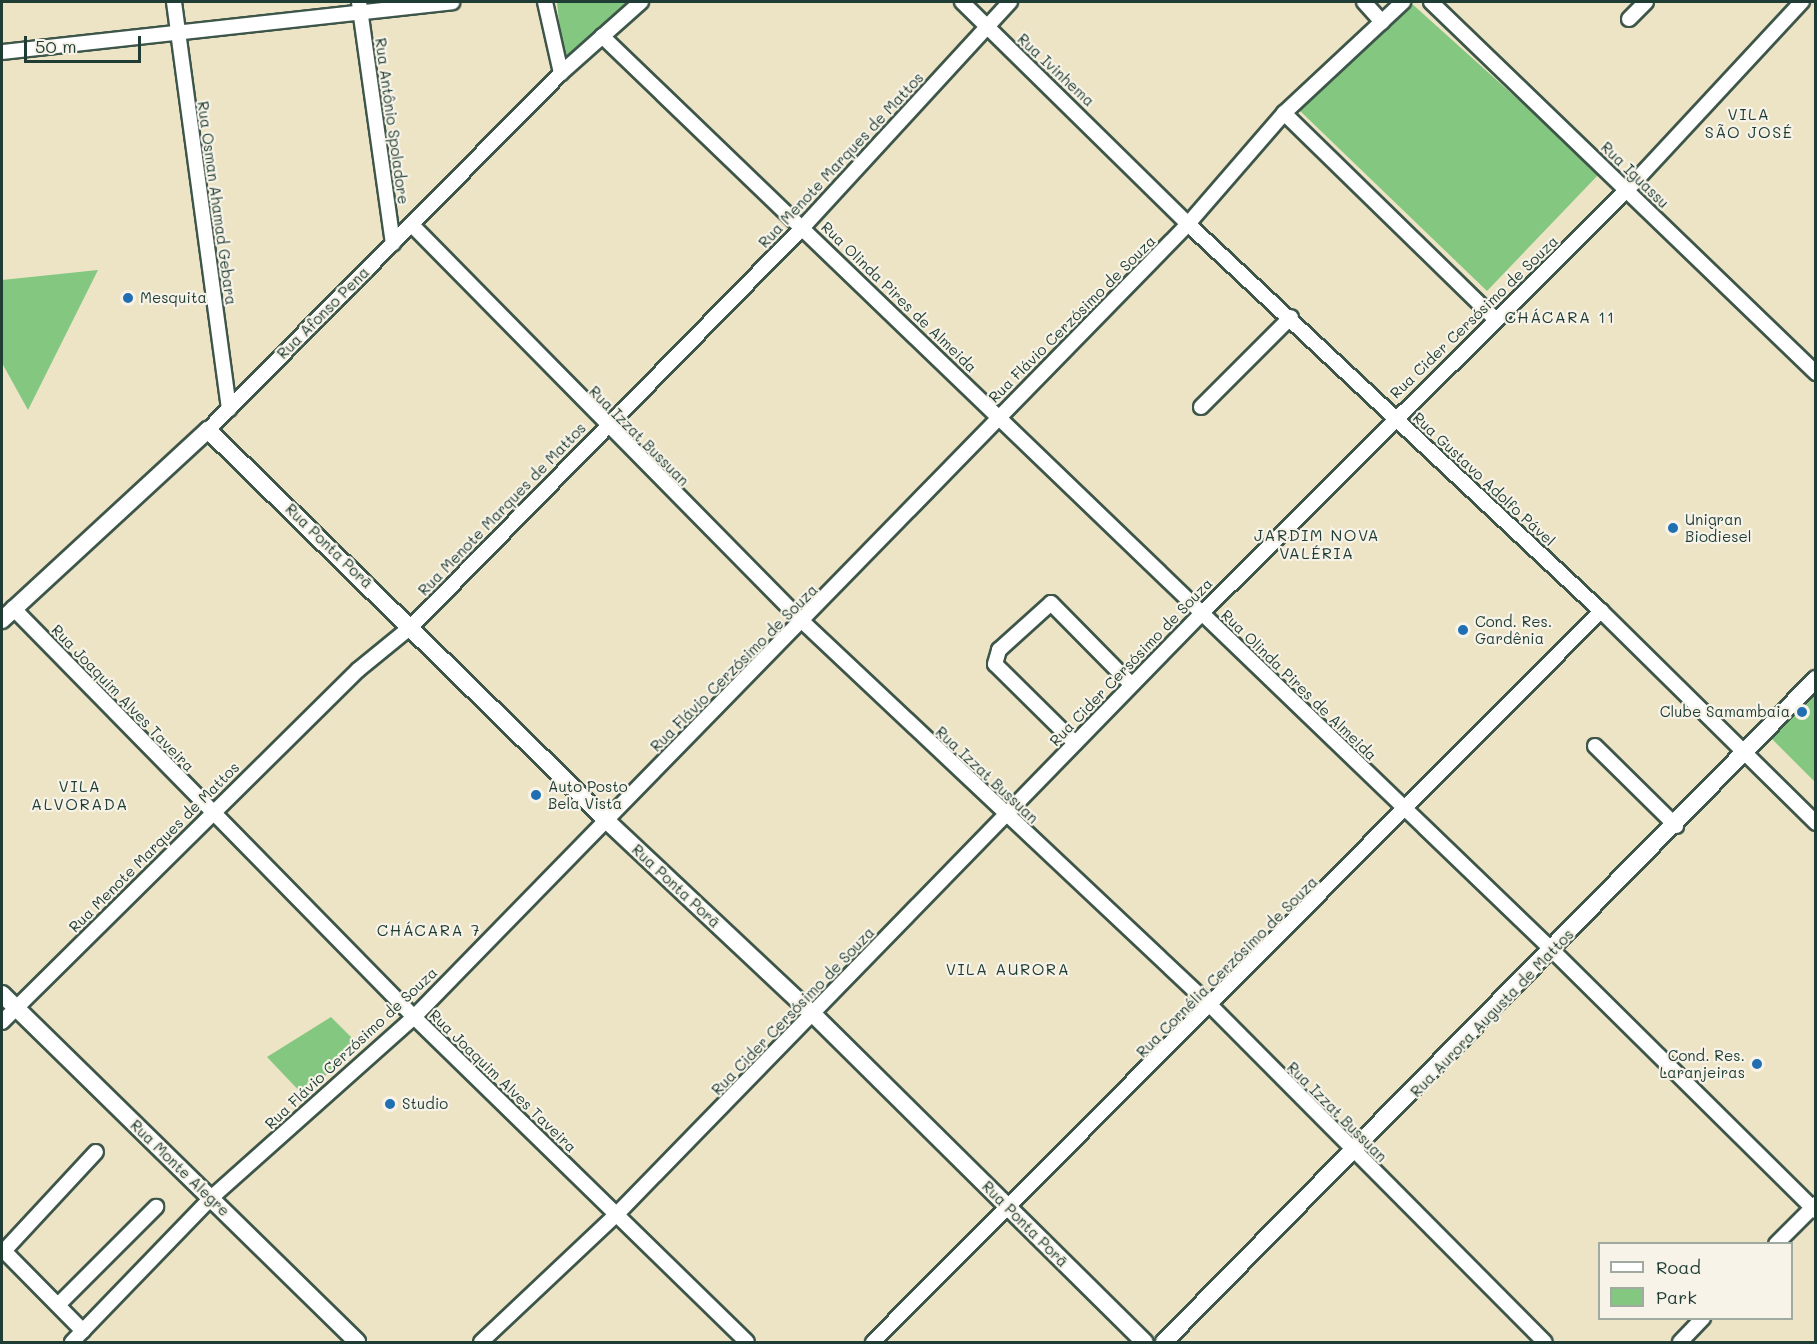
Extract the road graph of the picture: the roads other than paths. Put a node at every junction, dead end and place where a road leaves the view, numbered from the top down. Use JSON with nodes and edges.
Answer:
{"nodes":[{"id":1,"x":174,"y":2,"type":"edge"},
{"id":2,"x":359,"y":2,"type":"edge"},
{"id":3,"x":452,"y":2,"type":"edge"},
{"id":4,"x":545,"y":2,"type":"edge"},
{"id":5,"x":641,"y":2,"type":"edge"},
{"id":6,"x":962,"y":2,"type":"edge"},
{"id":7,"x":1010,"y":2,"type":"edge"},
{"id":8,"x":1364,"y":2,"type":"edge"},
{"id":9,"x":1404,"y":2,"type":"edge"},
{"id":10,"x":1431,"y":2,"type":"edge"},
{"id":11,"x":1646,"y":2,"type":"edge"},
{"id":12,"x":1802,"y":2,"type":"edge"},
{"id":13,"x":361,"y":16,"type":"junction"},
{"id":14,"x":1629,"y":19,"type":"dead end"},
{"id":15,"x":1382,"y":22,"type":"junction"},
{"id":16,"x":986,"y":27,"type":"junction"},
{"id":17,"x":177,"y":34,"type":"junction"},
{"id":18,"x":602,"y":36,"type":"junction"},
{"id":19,"x":2,"y":52,"type":"edge"},
{"id":20,"x":561,"y":73,"type":"junction"},
{"id":21,"x":1284,"y":113,"type":"junction"},
{"id":22,"x":1128,"y":161,"type":"joint"},
{"id":23,"x":1627,"y":190,"type":"junction"},
{"id":24,"x":1188,"y":224,"type":"junction"},
{"id":25,"x":412,"y":225,"type":"junction"},
{"id":26,"x":803,"y":227,"type":"junction"},
{"id":27,"x":393,"y":244,"type":"junction"},
{"id":28,"x":1291,"y":317,"type":"junction"},
{"id":29,"x":1496,"y":320,"type":"junction"},
{"id":30,"x":1815,"y":373,"type":"edge"},
{"id":31,"x":1202,"y":407,"type":"dead end"},
{"id":32,"x":229,"y":409,"type":"junction"},
{"id":33,"x":999,"y":416,"type":"junction"},
{"id":34,"x":1395,"y":418,"type":"junction"},
{"id":35,"x":605,"y":426,"type":"junction"},
{"id":36,"x":208,"y":430,"type":"junction"},
{"id":37,"x":1601,"y":611,"type":"junction"},
{"id":38,"x":7,"y":614,"type":"edge"},
{"id":39,"x":1201,"y":614,"type":"junction"},
{"id":40,"x":803,"y":622,"type":"junction"},
{"id":41,"x":412,"y":626,"type":"junction"},
{"id":42,"x":1815,"y":679,"type":"edge"},
{"id":43,"x":1132,"y":685,"type":"junction"},
{"id":44,"x":1075,"y":743,"type":"junction"},
{"id":45,"x":1594,"y":746,"type":"dead end"},
{"id":46,"x":1742,"y":752,"type":"junction"},
{"id":47,"x":1406,"y":809,"type":"junction"},
{"id":48,"x":212,"y":812,"type":"junction"},
{"id":49,"x":1006,"y":816,"type":"junction"},
{"id":50,"x":606,"y":820,"type":"junction"},
{"id":51,"x":1815,"y":823,"type":"edge"},
{"id":52,"x":1676,"y":826,"type":"junction"},
{"id":53,"x":1552,"y":950,"type":"junction"},
{"id":54,"x":2,"y":994,"type":"edge"},
{"id":55,"x":16,"y":1007,"type":"junction"},
{"id":56,"x":1212,"y":1007,"type":"junction"},
{"id":57,"x":814,"y":1015,"type":"junction"},
{"id":58,"x":414,"y":1017,"type":"junction"},
{"id":59,"x":2,"y":1022,"type":"edge"},
{"id":60,"x":96,"y":1152,"type":"dead end"},
{"id":61,"x":1355,"y":1154,"type":"junction"},
{"id":62,"x":211,"y":1198,"type":"junction"},
{"id":63,"x":156,"y":1207,"type":"dead end"},
{"id":64,"x":1814,"y":1207,"type":"edge"},
{"id":65,"x":1009,"y":1209,"type":"junction"},
{"id":66,"x":616,"y":1215,"type":"junction"},
{"id":67,"x":1778,"y":1242,"type":"edge"},
{"id":68,"x":58,"y":1305,"type":"junction"},
{"id":69,"x":1701,"y":1320,"type":"edge"},
{"id":70,"x":83,"y":1331,"type":"junction"},
{"id":71,"x":72,"y":1342,"type":"edge"},
{"id":72,"x":357,"y":1342,"type":"edge"},
{"id":73,"x":482,"y":1342,"type":"edge"},
{"id":74,"x":747,"y":1342,"type":"edge"},
{"id":75,"x":873,"y":1342,"type":"edge"},
{"id":76,"x":1144,"y":1342,"type":"edge"},
{"id":77,"x":1164,"y":1342,"type":"edge"},
{"id":78,"x":1545,"y":1342,"type":"edge"},
{"id":79,"x":1680,"y":1342,"type":"edge"}],
"edges":[{"from":1,"to":17,"type":"street","name":"Rua Osman Ahamad Gebara"},
{"from":2,"to":13,"type":"street","name":"Rua Antônio Spoladore"},
{"from":3,"to":13,"type":"street"},
{"from":4,"to":20,"type":"street"},
{"from":5,"to":18,"type":"street","name":"Rua Afonso Pena"},
{"from":6,"to":16,"type":"street","name":"Rua Ivinhema"},
{"from":7,"to":16,"type":"street","name":"Rua Menote Marques de Mattos"},
{"from":8,"to":15,"type":"street"},
{"from":9,"to":15,"type":"street","name":"Rua Flávio Cerzósimo de Souza"},
{"from":10,"to":23,"type":"street","name":"Rua Iguassu"},
{"from":11,"to":14,"type":"street"},
{"from":12,"to":23,"type":"street","name":"Rua Cider Cersósimo de Souza"},
{"from":13,"to":17,"type":"street"},
{"from":13,"to":27,"type":"street","name":"Rua Antônio Spoladore"},
{"from":15,"to":21,"type":"street","name":"Rua Flávio Cerzósimo de Souza"},
{"from":16,"to":22,"type":"street","name":"Rua Ivinhema"},
{"from":16,"to":26,"type":"street","name":"Rua Menote Marques de Mattos"},
{"from":17,"to":19,"type":"street"},
{"from":17,"to":32,"type":"street","name":"Rua Osman Ahamad Gebara"},
{"from":18,"to":20,"type":"street","name":"Rua Afonso Pena"},
{"from":18,"to":26,"type":"street","name":"Rua Olinda Pires de Almeida"},
{"from":20,"to":25,"type":"street","name":"Rua Afonso Pena"},
{"from":21,"to":24,"type":"street","name":"Rua Flávio Cerzósimo de Souza"},
{"from":21,"to":29,"type":"street"},
{"from":22,"to":24,"type":"street","name":"Rua Gustavo Adolfo Pável"},
{"from":23,"to":29,"type":"street","name":"Rua Cider Cersósimo de Souza"},
{"from":23,"to":30,"type":"street","name":"Rua Iguassu"},
{"from":24,"to":28,"type":"street","name":"Rua Gustavo Adolfo Pável"},
{"from":24,"to":33,"type":"street","name":"Rua Flávio Cerzósimo de Souza"},
{"from":25,"to":27,"type":"street","name":"Rua Afonso Pena"},
{"from":25,"to":35,"type":"street","name":"Rua Izzat Bussuan"},
{"from":26,"to":33,"type":"street","name":"Rua Olinda Pires de Almeida"},
{"from":26,"to":35,"type":"street","name":"Rua Menote Marques de Mattos"},
{"from":27,"to":32,"type":"street","name":"Rua Afonso Pena"},
{"from":28,"to":31,"type":"street"},
{"from":28,"to":34,"type":"street","name":"Rua Gustavo Adolfo Pável"},
{"from":29,"to":34,"type":"street","name":"Rua Cider Cersósimo de Souza"},
{"from":32,"to":36,"type":"street","name":"Rua Afonso Pena"},
{"from":33,"to":39,"type":"street","name":"Rua Olinda Pires de Almeida"},
{"from":33,"to":40,"type":"street","name":"Rua Flávio Cerzósimo de Souza"},
{"from":34,"to":37,"type":"street","name":"Rua Gustavo Adolfo Pável"},
{"from":34,"to":39,"type":"street","name":"Rua Cider Cersósimo de Souza"},
{"from":35,"to":40,"type":"street","name":"Rua Izzat Bussuan"},
{"from":35,"to":41,"type":"street","name":"Rua Menote Marques de Mattos"},
{"from":36,"to":38,"type":"street","name":"Rua Afonso Pena"},
{"from":36,"to":41,"type":"street","name":"Rua Ponta Porã"},
{"from":37,"to":46,"type":"street","name":"Rua Gustavo Adolfo Pável"},
{"from":37,"to":47,"type":"street","name":"Rua Cornélia Cerzósimo de Souza"},
{"from":38,"to":48,"type":"street","name":"Rua Joaquim Alves Taveira"},
{"from":39,"to":43,"type":"street","name":"Rua Cider Cersósimo de Souza"},
{"from":39,"to":47,"type":"street","name":"Rua Olinda Pires de Almeida"},
{"from":40,"to":49,"type":"street","name":"Rua Izzat Bussuan"},
{"from":40,"to":50,"type":"street","name":"Rua Flávio Cerzósimo de Souza"},
{"from":41,"to":48,"type":"street","name":"Rua Menote Marques de Mattos"},
{"from":41,"to":50,"type":"street","name":"Rua Ponta Porã"},
{"from":42,"to":46,"type":"street","name":"Rua Aurora Augusta de Mattos"},
{"from":43,"to":44,"type":"street","name":"Rua Cider Cersósimo de Souza"},
{"from":43,"to":44,"type":"street"},
{"from":44,"to":49,"type":"street","name":"Rua Cider Cersósimo de Souza"},
{"from":45,"to":52,"type":"street"},
{"from":46,"to":51,"type":"street","name":"Rua Gustavo Adolfo Pável"},
{"from":46,"to":52,"type":"street","name":"Rua Aurora Augusta de Mattos"},
{"from":47,"to":53,"type":"street","name":"Rua Olinda Pires de Almeida"},
{"from":47,"to":56,"type":"street","name":"Rua Cornélia Cerzósimo de Souza"},
{"from":48,"to":55,"type":"street","name":"Rua Menote Marques de Mattos"},
{"from":48,"to":58,"type":"street","name":"Rua Joaquim Alves Taveira"},
{"from":49,"to":56,"type":"street","name":"Rua Izzat Bussuan"},
{"from":49,"to":57,"type":"street","name":"Rua Cider Cersósimo de Souza"},
{"from":50,"to":57,"type":"street","name":"Rua Ponta Porã"},
{"from":50,"to":58,"type":"street","name":"Rua Flávio Cerzósimo de Souza"},
{"from":52,"to":53,"type":"street","name":"Rua Aurora Augusta de Mattos"},
{"from":53,"to":61,"type":"street","name":"Rua Aurora Augusta de Mattos"},
{"from":53,"to":64,"type":"street","name":"Rua Olinda Pires de Almeida"},
{"from":54,"to":55,"type":"street","name":"Rua Monte Alegre"},
{"from":55,"to":59,"type":"street","name":"Rua Menote Marques de Mattos"},
{"from":55,"to":62,"type":"street","name":"Rua Monte Alegre"},
{"from":56,"to":61,"type":"street","name":"Rua Izzat Bussuan"},
{"from":56,"to":65,"type":"street","name":"Rua Cornélia Cerzósimo de Souza"},
{"from":57,"to":65,"type":"street","name":"Rua Ponta Porã"},
{"from":57,"to":66,"type":"street","name":"Rua Cider Cersósimo de Souza"},
{"from":58,"to":62,"type":"street","name":"Rua Flávio Cerzósimo de Souza"},
{"from":58,"to":66,"type":"street","name":"Rua Joaquim Alves Taveira"},
{"from":60,"to":68,"type":"street"},
{"from":61,"to":77,"type":"street","name":"Rua Aurora Augusta de Mattos"},
{"from":61,"to":78,"type":"street","name":"Rua Izzat Bussuan"},
{"from":62,"to":70,"type":"street","name":"Rua Flávio Cerzósimo de Souza"},
{"from":62,"to":72,"type":"street","name":"Rua Monte Alegre"},
{"from":63,"to":68,"type":"street"},
{"from":64,"to":67,"type":"street"},
{"from":65,"to":75,"type":"street","name":"Rua Cornélia Cerzósimo de Souza"},
{"from":65,"to":76,"type":"street","name":"Rua Ponta Porã"},
{"from":66,"to":73,"type":"street","name":"Rua Cider Cersósimo de Souza"},
{"from":66,"to":74,"type":"street","name":"Rua Joaquim Alves Taveira"},
{"from":68,"to":70,"type":"street"},
{"from":69,"to":79,"type":"street"},
{"from":70,"to":71,"type":"street","name":"Rua Flávio Cerzósimo de Souza"}]}
